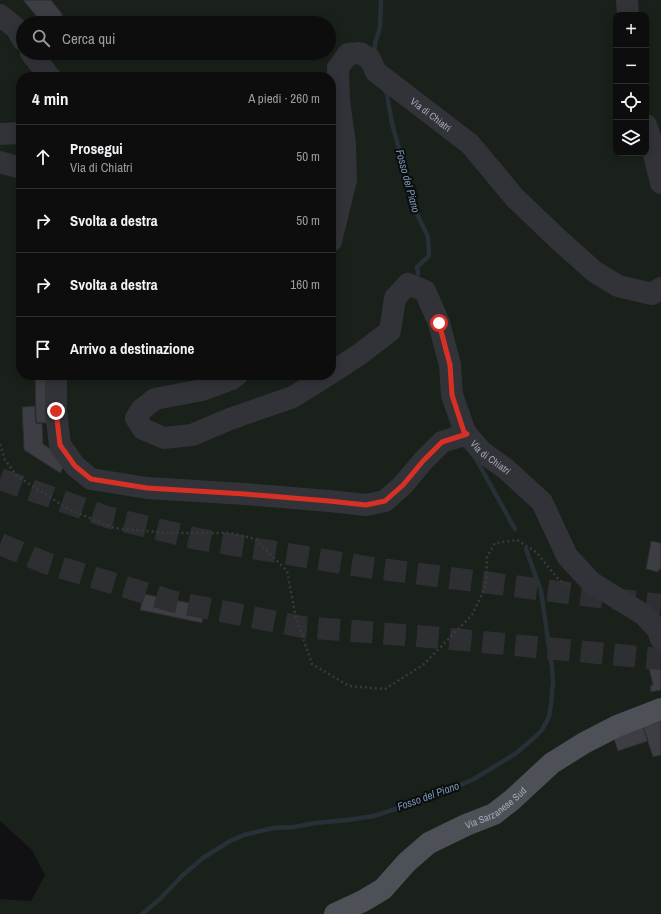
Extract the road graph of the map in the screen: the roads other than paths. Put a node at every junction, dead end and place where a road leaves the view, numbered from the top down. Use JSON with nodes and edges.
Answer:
{"nodes":[{"id":1,"x":627,"y":0,"type":"edge"},
{"id":2,"x":628,"y":12,"type":"edge"},
{"id":3,"x":0,"y":15,"type":"edge"},
{"id":4,"x":16,"y":28,"type":"edge"},
{"id":5,"x":37,"y":60,"type":"edge"},
{"id":6,"x":49,"y":60,"type":"edge"},
{"id":7,"x":46,"y":72,"type":"edge"},
{"id":8,"x":53,"y":72,"type":"edge"},
{"id":9,"x":16,"y":133,"type":"edge"},
{"id":10,"x":0,"y":134,"type":"edge"},
{"id":11,"x":649,"y":134,"type":"edge"},
{"id":12,"x":0,"y":162,"type":"edge"},
{"id":13,"x":16,"y":167,"type":"edge"},
{"id":14,"x":661,"y":183,"type":"edge"},
{"id":15,"x":336,"y":221,"type":"edge"},
{"id":16,"x":661,"y":288,"type":"edge"},
{"id":17,"x":336,"y":370,"type":"edge"},
{"id":18,"x":56,"y":380,"type":"edge"},
{"id":19,"x":229,"y":380,"type":"edge"},
{"id":20,"x":320,"y":380,"type":"edge"},
{"id":21,"x":467,"y":434,"type":"junction"},
{"id":22,"x":661,"y":640,"type":"edge"},
{"id":23,"x":661,"y":709,"type":"edge"},
{"id":24,"x":334,"y":914,"type":"edge"}],
"edges":[{"from":1,"to":2,"type":"street"},
{"from":3,"to":4,"type":"street"},
{"from":5,"to":7,"type":"street"},
{"from":6,"to":8,"type":"street"},
{"from":9,"to":10,"type":"street"},
{"from":11,"to":14,"type":"street"},
{"from":12,"to":13,"type":"street"},
{"from":15,"to":16,"type":"street","name":"Via di Chiatri"},
{"from":17,"to":21,"type":"street","name":"Via di Chiatri"},
{"from":18,"to":21,"type":"street"},
{"from":19,"to":20,"type":"street"},
{"from":21,"to":22,"type":"street","name":"Via di Chiatri"},
{"from":23,"to":24,"type":"main road","name":"Via Sarzanese Sud"}]}
